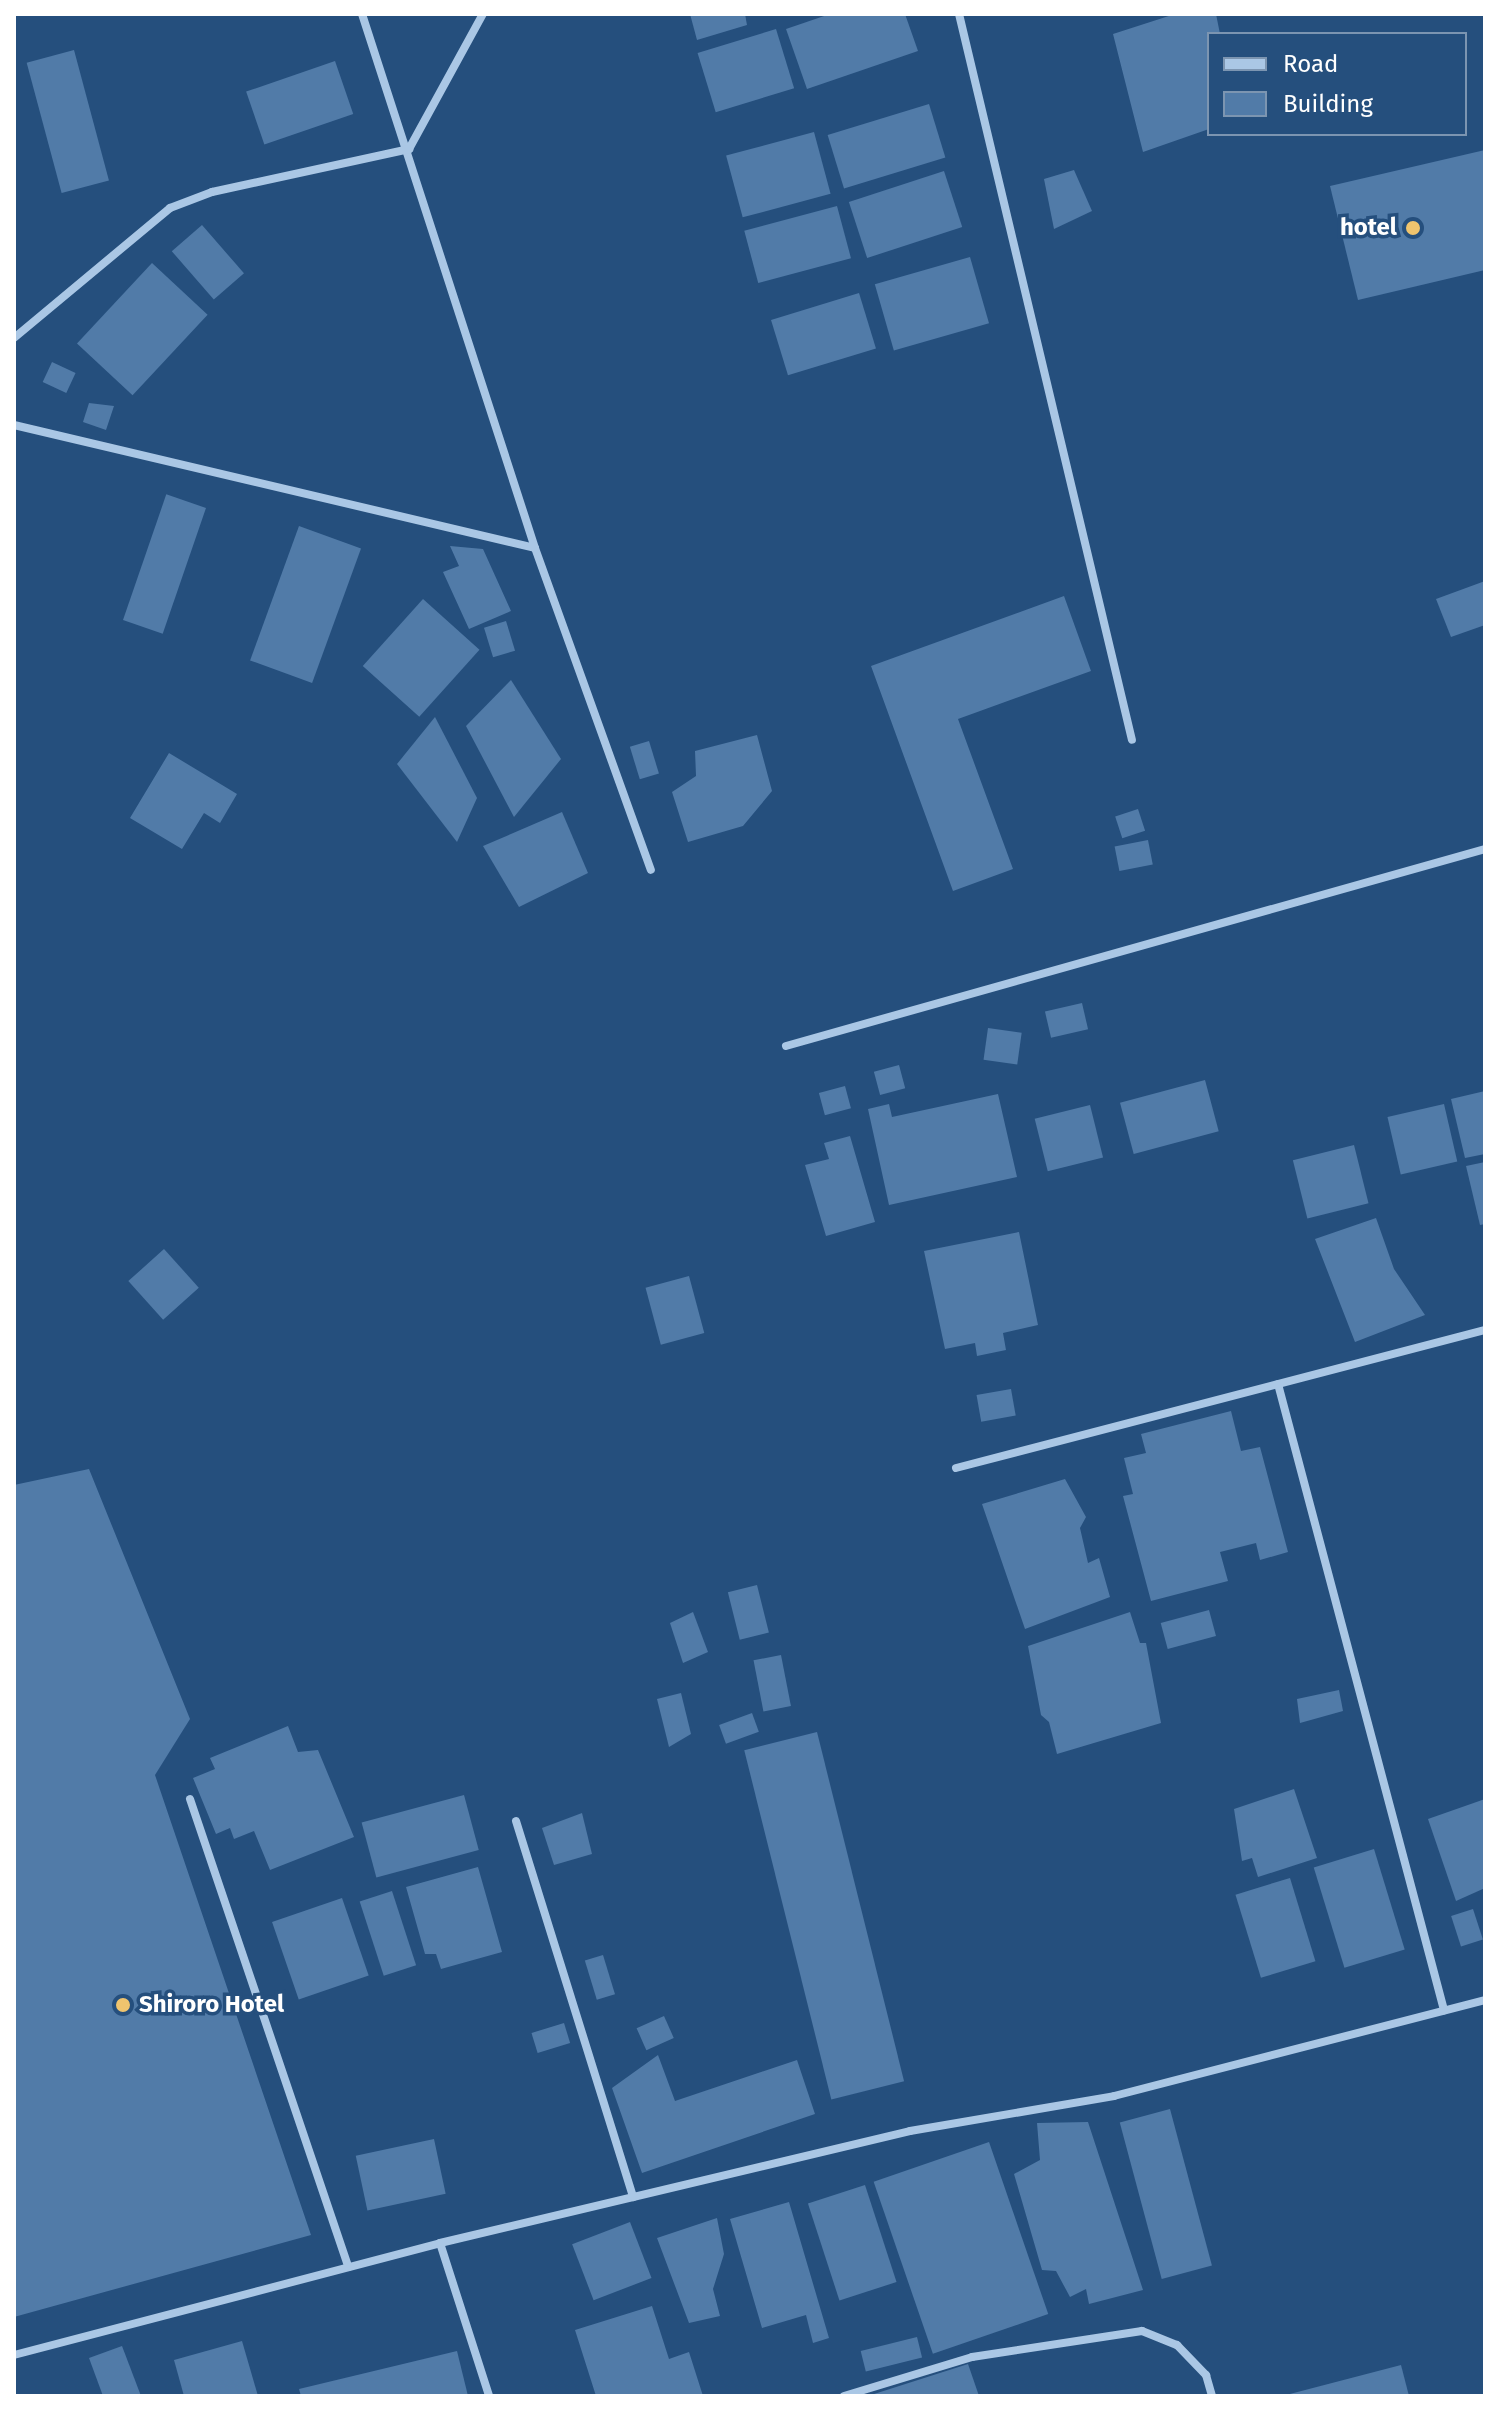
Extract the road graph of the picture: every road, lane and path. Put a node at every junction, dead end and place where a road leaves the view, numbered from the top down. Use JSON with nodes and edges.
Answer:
{"nodes":[{"id":1,"x":362,"y":14,"type":"edge"},
{"id":2,"x":483,"y":14,"type":"edge"},
{"id":3,"x":959,"y":14,"type":"edge"},
{"id":4,"x":409,"y":149,"type":"junction"},
{"id":5,"x":14,"y":338,"type":"edge"},
{"id":6,"x":14,"y":425,"type":"edge"},
{"id":7,"x":535,"y":548,"type":"junction"},
{"id":8,"x":1132,"y":740,"type":"dead end"},
{"id":9,"x":1485,"y":849,"type":"edge"},
{"id":10,"x":651,"y":870,"type":"dead end"},
{"id":11,"x":786,"y":1046,"type":"dead end"},
{"id":12,"x":1485,"y":1330,"type":"edge"},
{"id":13,"x":1278,"y":1384,"type":"junction"},
{"id":14,"x":956,"y":1468,"type":"dead end"},
{"id":15,"x":190,"y":1799,"type":"dead end"},
{"id":16,"x":516,"y":1821,"type":"dead end"},
{"id":17,"x":1485,"y":2000,"type":"edge"},
{"id":18,"x":1444,"y":2010,"type":"junction"},
{"id":19,"x":633,"y":2197,"type":"junction"},
{"id":20,"x":440,"y":2243,"type":"junction"},
{"id":21,"x":348,"y":2267,"type":"junction"},
{"id":22,"x":14,"y":2355,"type":"edge"},
{"id":23,"x":489,"y":2396,"type":"edge"},
{"id":24,"x":844,"y":2396,"type":"edge"},
{"id":25,"x":1212,"y":2396,"type":"edge"}],
"edges":[{"from":1,"to":4,"type":"street"},
{"from":2,"to":4,"type":"street"},
{"from":3,"to":8,"type":"street"},
{"from":4,"to":5,"type":"street"},
{"from":4,"to":7,"type":"street"},
{"from":6,"to":7,"type":"street"},
{"from":7,"to":10,"type":"street"},
{"from":9,"to":11,"type":"street"},
{"from":12,"to":13,"type":"street"},
{"from":13,"to":14,"type":"street"},
{"from":13,"to":18,"type":"street"},
{"from":15,"to":21,"type":"street"},
{"from":16,"to":19,"type":"street"},
{"from":17,"to":18,"type":"street"},
{"from":18,"to":19,"type":"street"},
{"from":19,"to":20,"type":"street"},
{"from":20,"to":21,"type":"street"},
{"from":20,"to":23,"type":"street"},
{"from":21,"to":22,"type":"street"},
{"from":24,"to":25,"type":"street"}]}
